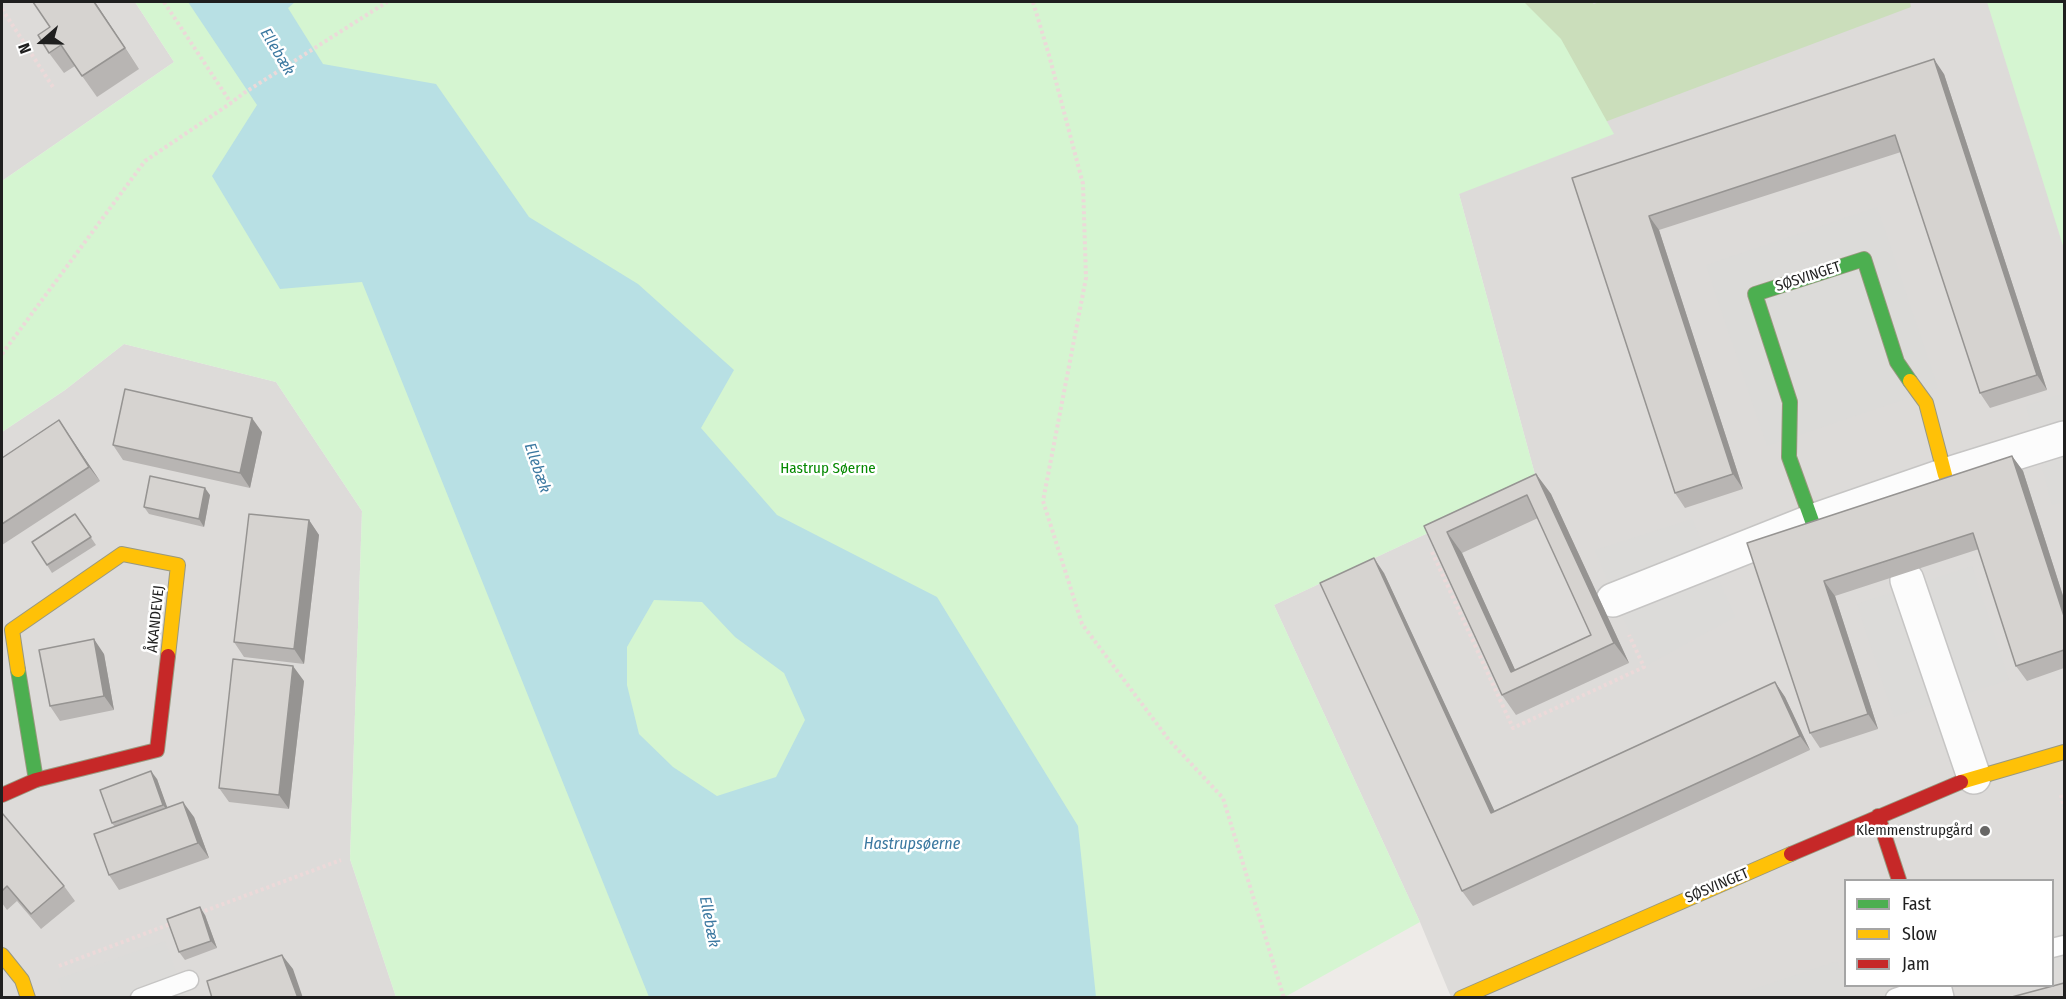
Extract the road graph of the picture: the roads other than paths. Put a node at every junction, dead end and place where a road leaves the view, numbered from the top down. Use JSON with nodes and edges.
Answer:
{"nodes":[{"id":1,"x":2064,"y":438,"type":"edge"},
{"id":2,"x":1945,"y":475,"type":"junction"},
{"id":3,"x":1812,"y":521,"type":"junction"},
{"id":4,"x":1907,"y":580,"type":"dead end"},
{"id":5,"x":1612,"y":600,"type":"road end"},
{"id":6,"x":2064,"y":752,"type":"edge"},
{"id":7,"x":1974,"y":777,"type":"junction"},
{"id":8,"x":36,"y":780,"type":"junction"},
{"id":9,"x":2,"y":795,"type":"edge"},
{"id":10,"x":1878,"y":816,"type":"junction"},
{"id":11,"x":1899,"y":879,"type":"edge"},
{"id":12,"x":2,"y":956,"type":"edge"},
{"id":13,"x":189,"y":980,"type":"dead end"},
{"id":14,"x":1929,"y":987,"type":"edge"},
{"id":15,"x":28,"y":998,"type":"edge"},
{"id":16,"x":140,"y":998,"type":"edge"},
{"id":17,"x":1461,"y":998,"type":"edge"},
{"id":18,"x":1895,"y":998,"type":"edge"}],
"edges":[{"from":1,"to":2,"type":"street"},
{"from":2,"to":3,"type":"street"},
{"from":2,"to":3,"type":"street","name":"SØSVINGET"},
{"from":3,"to":5,"type":"street"},
{"from":4,"to":7,"type":"street"},
{"from":6,"to":7,"type":"street","name":"SØSVINGET"},
{"from":7,"to":10,"type":"street","name":"SØSVINGET"},
{"from":8,"to":8,"type":"street","name":"ÅKANDEVEJ"},
{"from":8,"to":9,"type":"street","name":"ÅKANDEVEJ"},
{"from":10,"to":11,"type":"street"},
{"from":10,"to":17,"type":"street","name":"SØSVINGET"},
{"from":12,"to":15,"type":"street"},
{"from":13,"to":16,"type":"lane"},
{"from":14,"to":18,"type":"lane"}]}
